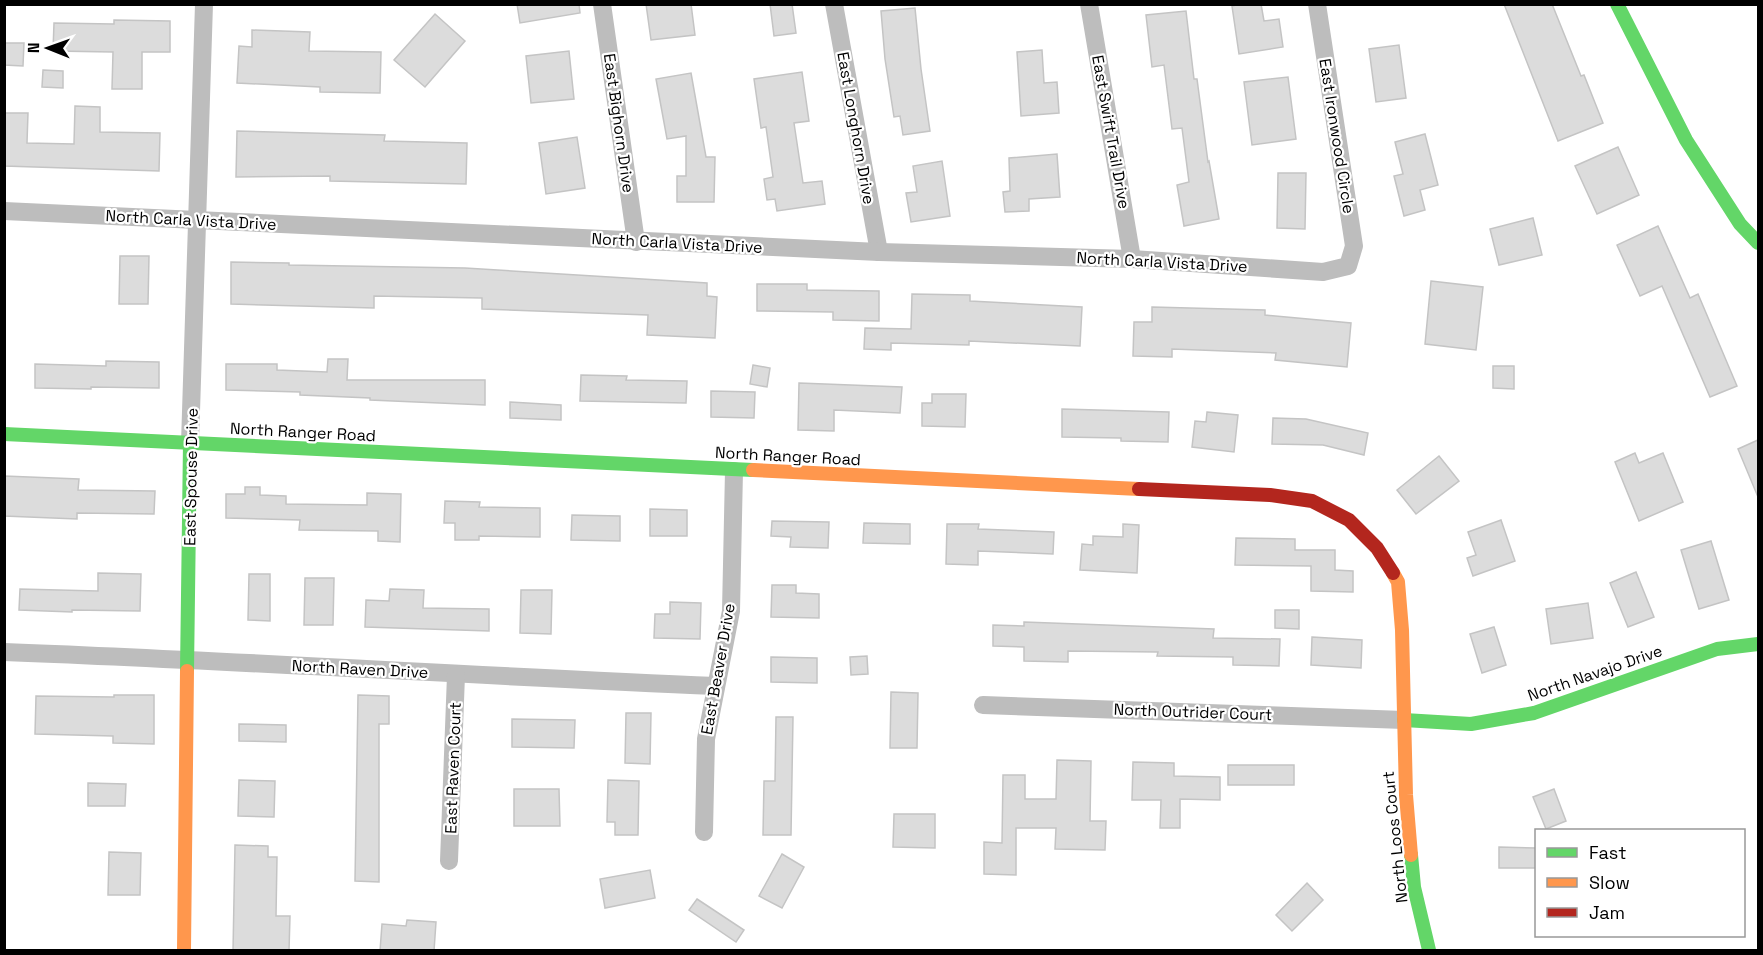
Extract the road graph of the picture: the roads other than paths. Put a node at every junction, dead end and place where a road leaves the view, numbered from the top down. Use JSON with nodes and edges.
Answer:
{"nodes":[{"id":1,"x":204,"y":4,"type":"edge"},
{"id":2,"x":602,"y":4,"type":"edge"},
{"id":3,"x":834,"y":4,"type":"edge"},
{"id":4,"x":1089,"y":4,"type":"edge"},
{"id":5,"x":1317,"y":4,"type":"edge"},
{"id":6,"x":1617,"y":4,"type":"edge"},
{"id":7,"x":4,"y":211,"type":"edge"},
{"id":8,"x":196,"y":220,"type":"junction"},
{"id":9,"x":636,"y":242,"type":"junction"},
{"id":10,"x":1758,"y":243,"type":"edge"},
{"id":11,"x":879,"y":252,"type":"junction"},
{"id":12,"x":1132,"y":259,"type":"junction"},
{"id":13,"x":1348,"y":266,"type":"joint"},
{"id":14,"x":4,"y":434,"type":"edge"},
{"id":15,"x":190,"y":442,"type":"junction"},
{"id":16,"x":734,"y":471,"type":"junction"},
{"id":17,"x":1758,"y":644,"type":"edge"},
{"id":18,"x":4,"y":652,"type":"edge"},
{"id":19,"x":189,"y":659,"type":"junction"},
{"id":20,"x":456,"y":675,"type":"junction"},
{"id":21,"x":716,"y":686,"type":"junction"},
{"id":22,"x":983,"y":705,"type":"dead end"},
{"id":23,"x":1404,"y":720,"type":"junction"},
{"id":24,"x":704,"y":832,"type":"dead end"},
{"id":25,"x":449,"y":861,"type":"dead end"},
{"id":26,"x":184,"y":951,"type":"edge"},
{"id":27,"x":1429,"y":951,"type":"edge"}],
"edges":[{"from":1,"to":8,"type":"street","name":"East Spouse Drive"},
{"from":2,"to":9,"type":"street","name":"East Bighorn Drive"},
{"from":3,"to":11,"type":"street","name":"East Longhorn Drive"},
{"from":4,"to":12,"type":"street","name":"East Swift Trail Drive"},
{"from":5,"to":13,"type":"street","name":"East Ironwood Circle"},
{"from":6,"to":10,"type":"street"},
{"from":7,"to":8,"type":"street","name":"North Carla Vista Drive"},
{"from":8,"to":9,"type":"street","name":"North Carla Vista Drive"},
{"from":8,"to":15,"type":"street","name":"East Spouse Drive"},
{"from":9,"to":11,"type":"street","name":"North Carla Vista Drive"},
{"from":11,"to":12,"type":"street","name":"North Carla Vista Drive"},
{"from":12,"to":13,"type":"street","name":"North Carla Vista Drive"},
{"from":14,"to":15,"type":"street","name":"North Ranger Road"},
{"from":15,"to":16,"type":"street","name":"North Ranger Road"},
{"from":15,"to":19,"type":"street","name":"East Spouse Drive"},
{"from":16,"to":21,"type":"street","name":"East Beaver Drive"},
{"from":16,"to":23,"type":"street","name":"North Ranger Road"},
{"from":17,"to":23,"type":"street","name":"North Navajo Drive"},
{"from":18,"to":19,"type":"street","name":"North Raven Drive"},
{"from":19,"to":20,"type":"street","name":"North Raven Drive"},
{"from":19,"to":26,"type":"street","name":"East Spouse Drive"},
{"from":20,"to":21,"type":"street","name":"North Raven Drive"},
{"from":20,"to":25,"type":"street","name":"East Raven Court"},
{"from":21,"to":24,"type":"street","name":"East Beaver Drive"},
{"from":22,"to":23,"type":"street","name":"North Outrider Court"},
{"from":23,"to":27,"type":"street","name":"North Loos Court"}]}
